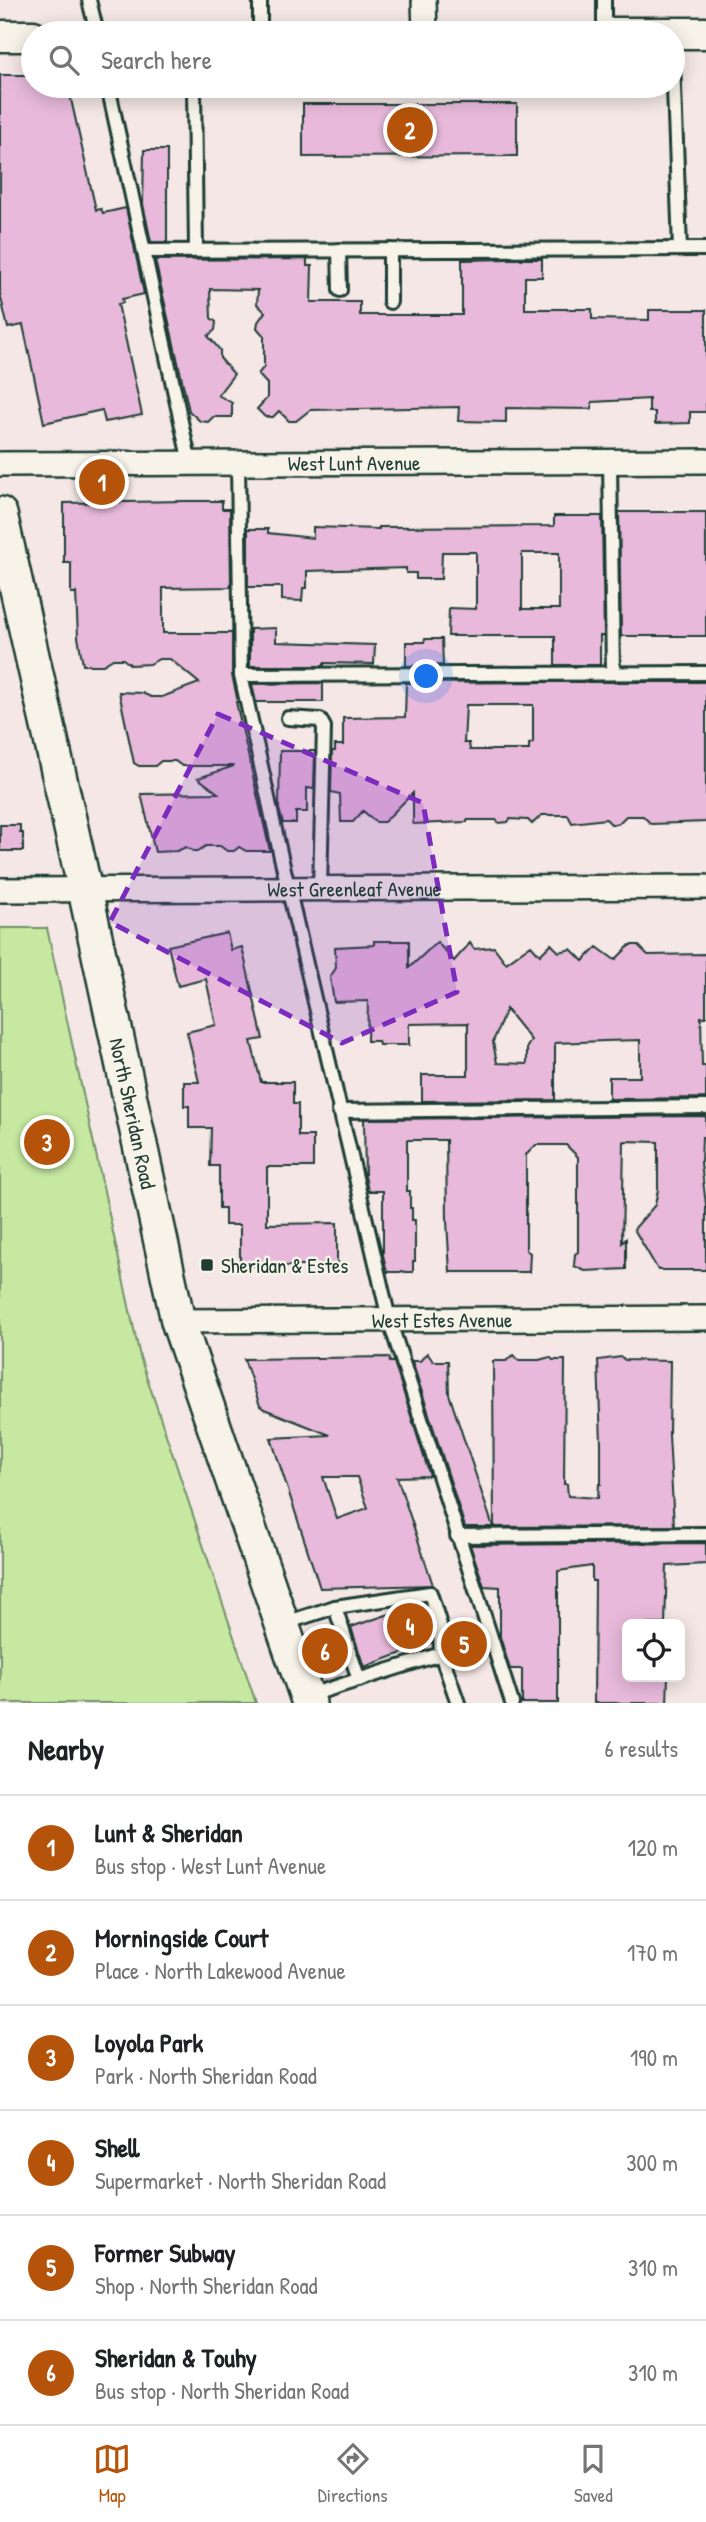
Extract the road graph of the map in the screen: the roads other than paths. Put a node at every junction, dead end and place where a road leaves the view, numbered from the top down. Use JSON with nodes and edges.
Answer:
{"nodes":[{"id":1,"x":89,"y":0,"type":"edge"},
{"id":2,"x":260,"y":0,"type":"edge"},
{"id":3,"x":424,"y":0,"type":"edge"},
{"id":4,"x":604,"y":0,"type":"edge"},
{"id":5,"x":94,"y":21,"type":"edge"},
{"id":6,"x":260,"y":21,"type":"edge"},
{"id":7,"x":425,"y":21,"type":"edge"},
{"id":8,"x":604,"y":21,"type":"edge"},
{"id":9,"x":685,"y":33,"type":"edge"},
{"id":10,"x":706,"y":33,"type":"edge"},
{"id":11,"x":0,"y":36,"type":"edge"},
{"id":12,"x":21,"y":36,"type":"edge"},
{"id":13,"x":111,"y":98,"type":"edge"},
{"id":14,"x":194,"y":98,"type":"edge"},
{"id":15,"x":674,"y":98,"type":"edge"},
{"id":16,"x":680,"y":249,"type":"junction"},
{"id":17,"x":706,"y":249,"type":"edge"},
{"id":18,"x":196,"y":250,"type":"junction"},
{"id":19,"x":339,"y":250,"type":"junction"},
{"id":20,"x":390,"y":250,"type":"junction"},
{"id":21,"x":143,"y":251,"type":"junction"},
{"id":22,"x":340,"y":290,"type":"dead end"},
{"id":23,"x":390,"y":302,"type":"dead end"},
{"id":24,"x":610,"y":461,"type":"junction"},
{"id":25,"x":706,"y":461,"type":"edge"},
{"id":26,"x":190,"y":463,"type":"junction"},
{"id":27,"x":237,"y":463,"type":"junction"},
{"id":28,"x":0,"y":464,"type":"edge"},
{"id":29,"x":0,"y":514,"type":"edge"},
{"id":30,"x":613,"y":673,"type":"junction"},
{"id":31,"x":706,"y":673,"type":"edge"},
{"id":32,"x":241,"y":675,"type":"junction"},
{"id":33,"x":288,"y":718,"type":"dead end"},
{"id":34,"x":706,"y":887,"type":"edge"},
{"id":35,"x":288,"y":889,"type":"junction"},
{"id":36,"x":320,"y":889,"type":"junction"},
{"id":37,"x":0,"y":890,"type":"edge"},
{"id":38,"x":85,"y":890,"type":"junction"},
{"id":39,"x":706,"y":1107,"type":"edge"},
{"id":40,"x":339,"y":1111,"type":"junction"},
{"id":41,"x":706,"y":1318,"type":"edge"},
{"id":42,"x":389,"y":1319,"type":"junction"},
{"id":43,"x":178,"y":1321,"type":"junction"},
{"id":44,"x":706,"y":1535,"type":"edge"},
{"id":45,"x":457,"y":1536,"type":"junction"},
{"id":46,"x":335,"y":1607,"type":"junction"},
{"id":47,"x":282,"y":1624,"type":"junction"},
{"id":48,"x":441,"y":1654,"type":"junction"},
{"id":49,"x":359,"y":1680,"type":"junction"},
{"id":50,"x":307,"y":1700,"type":"edge"},
{"id":51,"x":458,"y":1703,"type":"edge"},
{"id":52,"x":512,"y":1703,"type":"edge"}],
"edges":[{"from":1,"to":5,"type":"lane"},
{"from":2,"to":6,"type":"lane"},
{"from":3,"to":7,"type":"street"},
{"from":4,"to":8,"type":"lane"},
{"from":9,"to":10,"type":"street"},
{"from":11,"to":12,"type":"street"},
{"from":13,"to":21,"type":"lane"},
{"from":14,"to":18,"type":"lane"},
{"from":15,"to":16,"type":"lane"},
{"from":16,"to":17,"type":"lane"},
{"from":16,"to":20,"type":"lane"},
{"from":18,"to":19,"type":"lane"},
{"from":18,"to":21,"type":"lane"},
{"from":19,"to":20,"type":"lane"},
{"from":19,"to":22,"type":"lane"},
{"from":20,"to":23,"type":"lane"},
{"from":21,"to":26,"type":"lane"},
{"from":24,"to":25,"type":"street","name":"West Lunt Avenue"},
{"from":24,"to":27,"type":"street","name":"West Lunt Avenue"},
{"from":24,"to":30,"type":"lane"},
{"from":26,"to":27,"type":"street","name":"West Lunt Avenue"},
{"from":26,"to":28,"type":"street","name":"West Lunt Avenue"},
{"from":27,"to":32,"type":"lane"},
{"from":29,"to":38,"type":"main road","name":"North Sheridan Road"},
{"from":30,"to":31,"type":"lane"},
{"from":30,"to":32,"type":"lane"},
{"from":32,"to":35,"type":"lane"},
{"from":33,"to":36,"type":"lane"},
{"from":34,"to":36,"type":"street","name":"West Greenleaf Avenue"},
{"from":35,"to":36,"type":"street","name":"West Greenleaf Avenue"},
{"from":35,"to":38,"type":"street","name":"West Greenleaf Avenue"},
{"from":35,"to":40,"type":"lane"},
{"from":37,"to":38,"type":"street","name":"West Greenleaf Avenue"},
{"from":38,"to":43,"type":"main road","name":"North Sheridan Road"},
{"from":39,"to":40,"type":"lane"},
{"from":40,"to":42,"type":"lane"},
{"from":41,"to":42,"type":"street","name":"West Estes Avenue"},
{"from":42,"to":43,"type":"street","name":"West Estes Avenue"},
{"from":42,"to":45,"type":"lane"},
{"from":43,"to":47,"type":"main road","name":"North Sheridan Road"},
{"from":44,"to":45,"type":"lane"},
{"from":45,"to":52,"type":"lane"},
{"from":46,"to":47,"type":"lane"},
{"from":46,"to":48,"type":"lane"},
{"from":46,"to":49,"type":"lane"},
{"from":47,"to":50,"type":"main road","name":"North Sheridan Road"},
{"from":48,"to":49,"type":"lane"},
{"from":48,"to":51,"type":"lane"},
{"from":49,"to":50,"type":"lane"}]}
